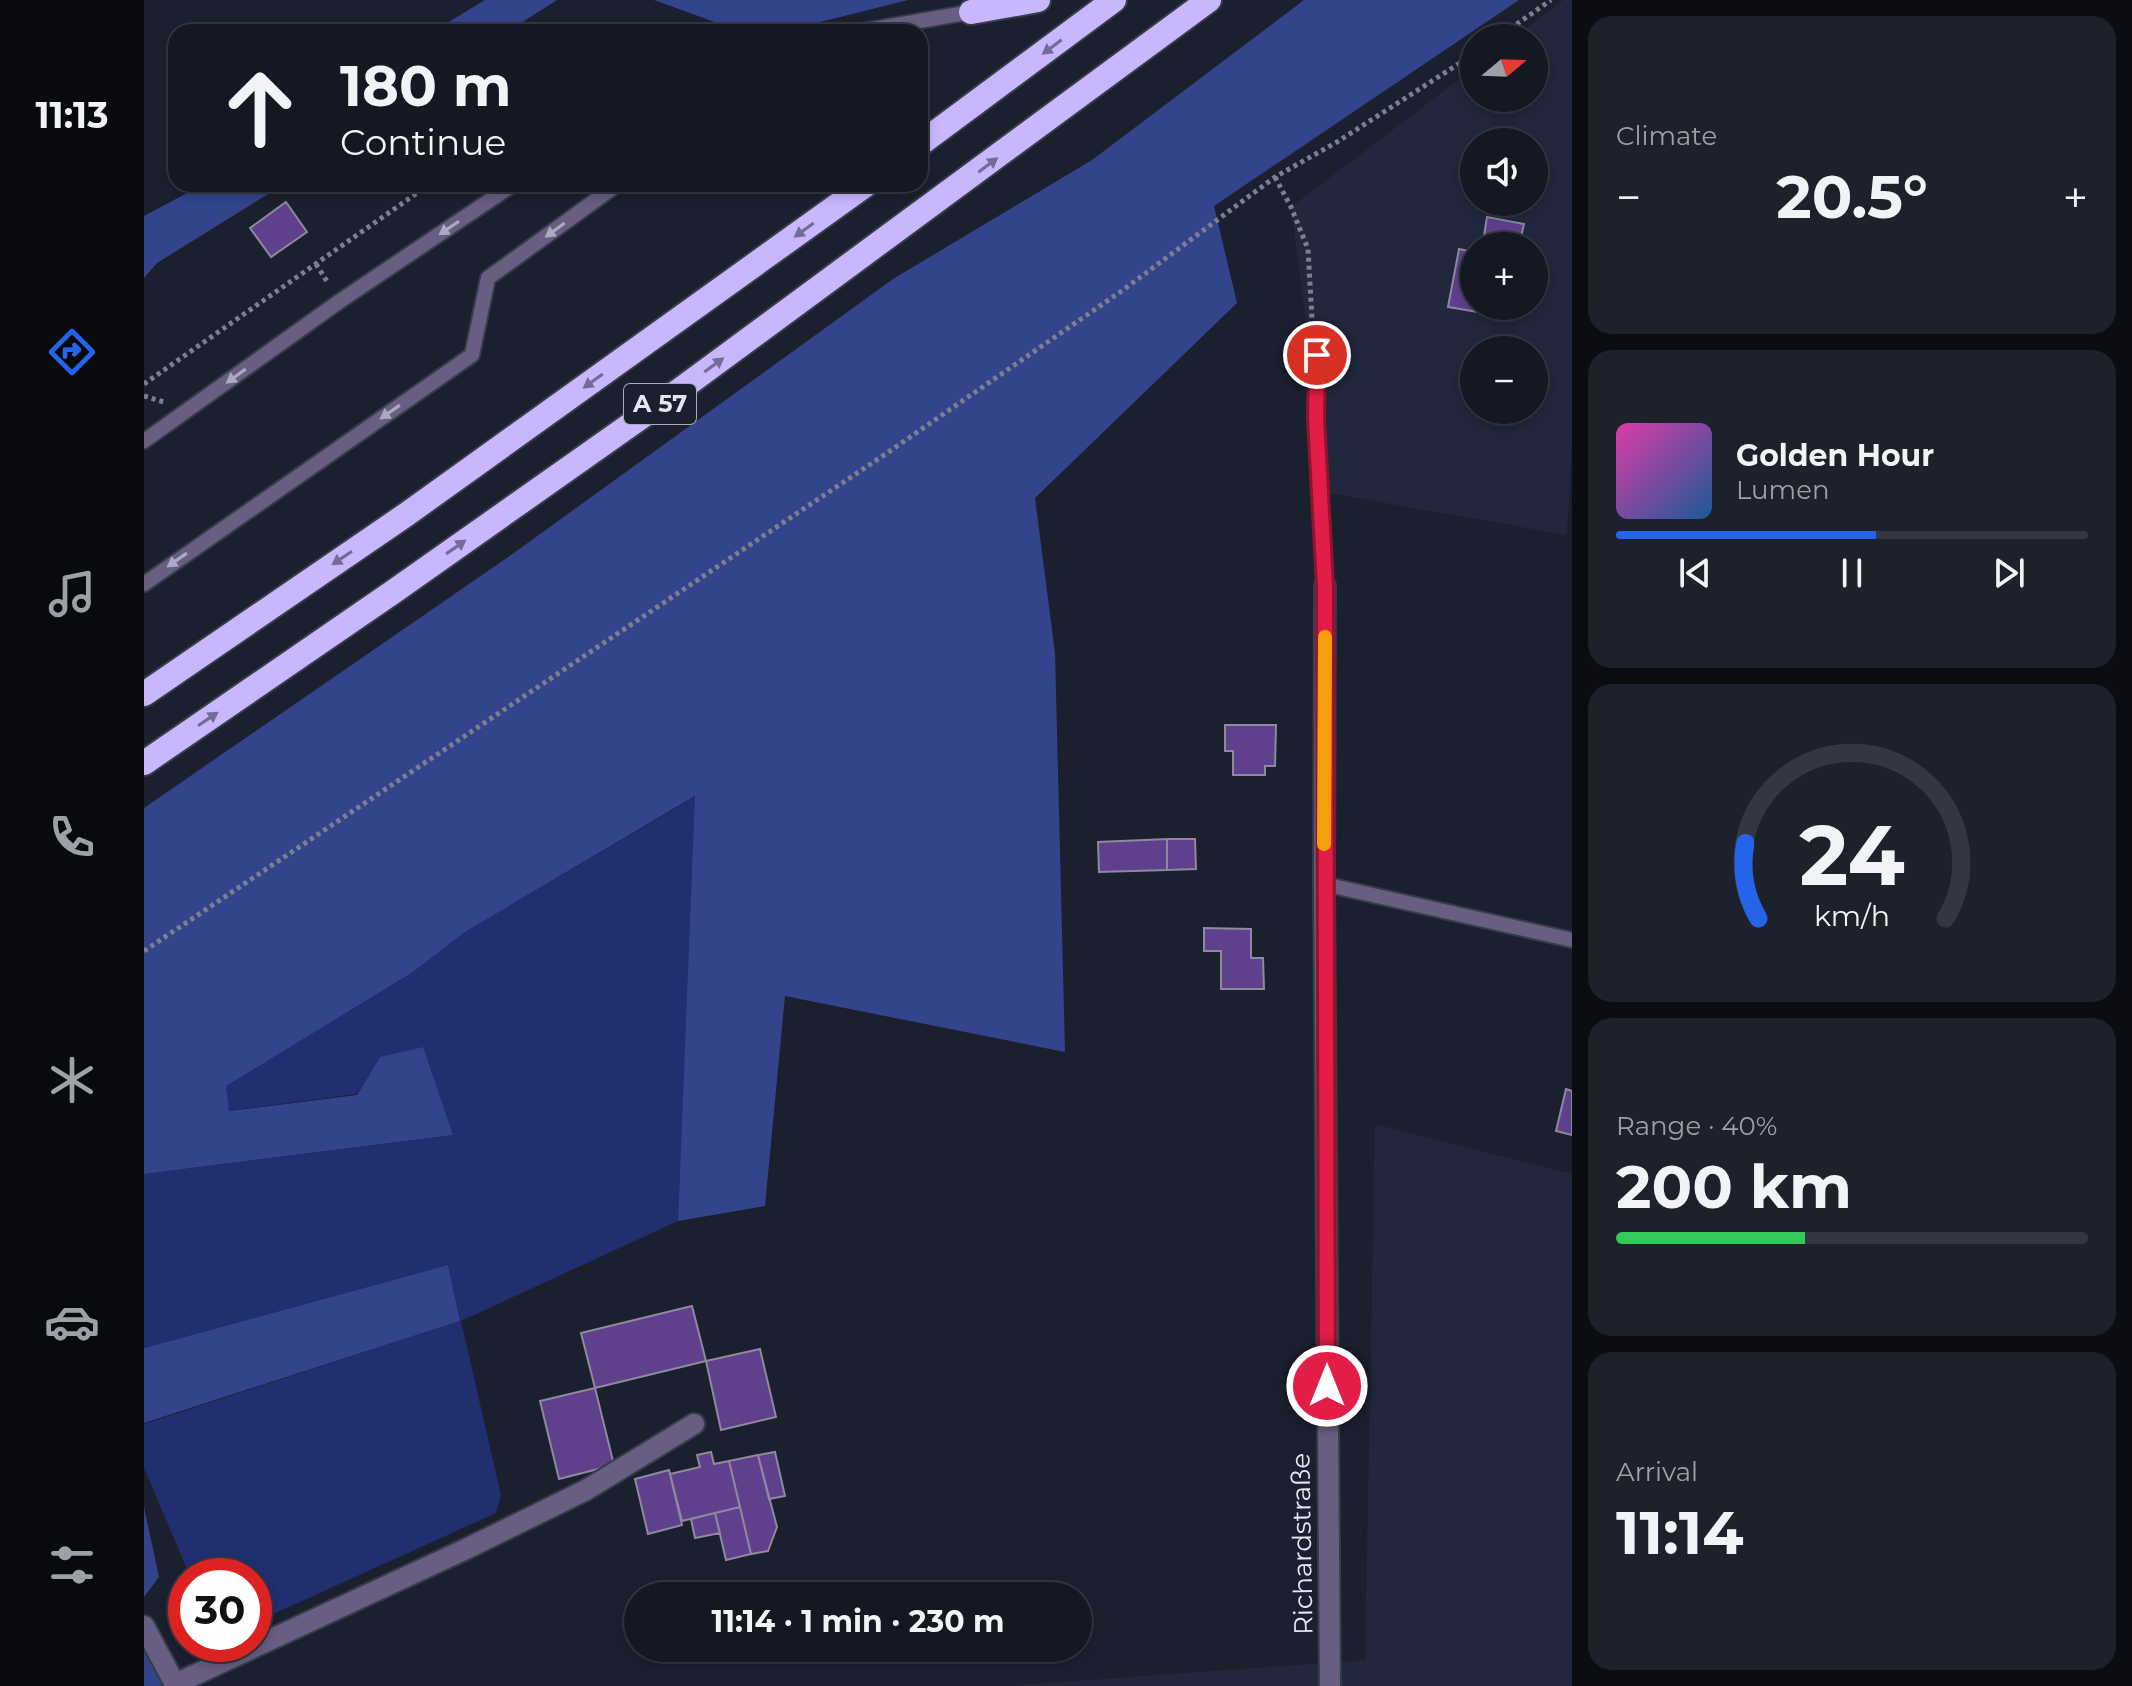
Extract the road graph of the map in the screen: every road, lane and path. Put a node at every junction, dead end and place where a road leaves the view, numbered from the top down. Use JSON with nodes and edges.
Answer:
{"nodes":[{"id":1,"x":1038,"y":0,"type":"edge"},
{"id":2,"x":1114,"y":0,"type":"edge"},
{"id":3,"x":1209,"y":0,"type":"edge"},
{"id":4,"x":1551,"y":0,"type":"edge"},
{"id":5,"x":971,"y":12,"type":"joint"},
{"id":6,"x":902,"y":24,"type":"edge"},
{"id":7,"x":1517,"y":24,"type":"edge"},
{"id":8,"x":1460,"y":63,"type":"edge"},
{"id":9,"x":928,"y":138,"type":"edge"},
{"id":10,"x":1275,"y":177,"type":"junction"},
{"id":11,"x":419,"y":192,"type":"edge"},
{"id":12,"x":502,"y":192,"type":"edge"},
{"id":13,"x":607,"y":192,"type":"edge"},
{"id":14,"x":856,"y":192,"type":"edge"},
{"id":15,"x":1317,"y":355,"type":"joint"},
{"id":16,"x":144,"y":384,"type":"edge"},
{"id":17,"x":144,"y":441,"type":"edge"},
{"id":18,"x":144,"y":584,"type":"edge"},
{"id":19,"x":1325,"y":586,"type":"joint"},
{"id":20,"x":144,"y":694,"type":"edge"},
{"id":21,"x":144,"y":763,"type":"edge"},
{"id":22,"x":1324,"y":884,"type":"junction"},
{"id":23,"x":1572,"y":940,"type":"edge"},
{"id":24,"x":144,"y":951,"type":"edge"},
{"id":25,"x":694,"y":1424,"type":"dead end"},
{"id":26,"x":144,"y":1626,"type":"edge"},
{"id":27,"x":176,"y":1685,"type":"edge"},
{"id":28,"x":1330,"y":1686,"type":"edge"}],
"edges":[{"from":1,"to":5,"type":"highway"},
{"from":2,"to":9,"type":"highway","one_way":true},
{"from":21,"to":3,"type":"highway","number":"A 57","one_way":true},
{"from":4,"to":7,"type":"path"},
{"from":5,"to":6,"type":"lane"},
{"from":8,"to":10,"type":"path"},
{"from":10,"to":15,"type":"path"},
{"from":10,"to":24,"type":"path"},
{"from":11,"to":16,"type":"path"},
{"from":12,"to":17,"type":"lane","one_way":true},
{"from":13,"to":18,"type":"lane","one_way":true},
{"from":14,"to":20,"type":"highway","number":"A 57","one_way":true},
{"from":15,"to":19,"type":"lane"},
{"from":19,"to":22,"type":"street","name":"Richardstraße"},
{"from":22,"to":23,"type":"lane"},
{"from":22,"to":28,"type":"street","name":"Richardstraße"},
{"from":25,"to":27,"type":"street"},
{"from":26,"to":27,"type":"street"}]}
